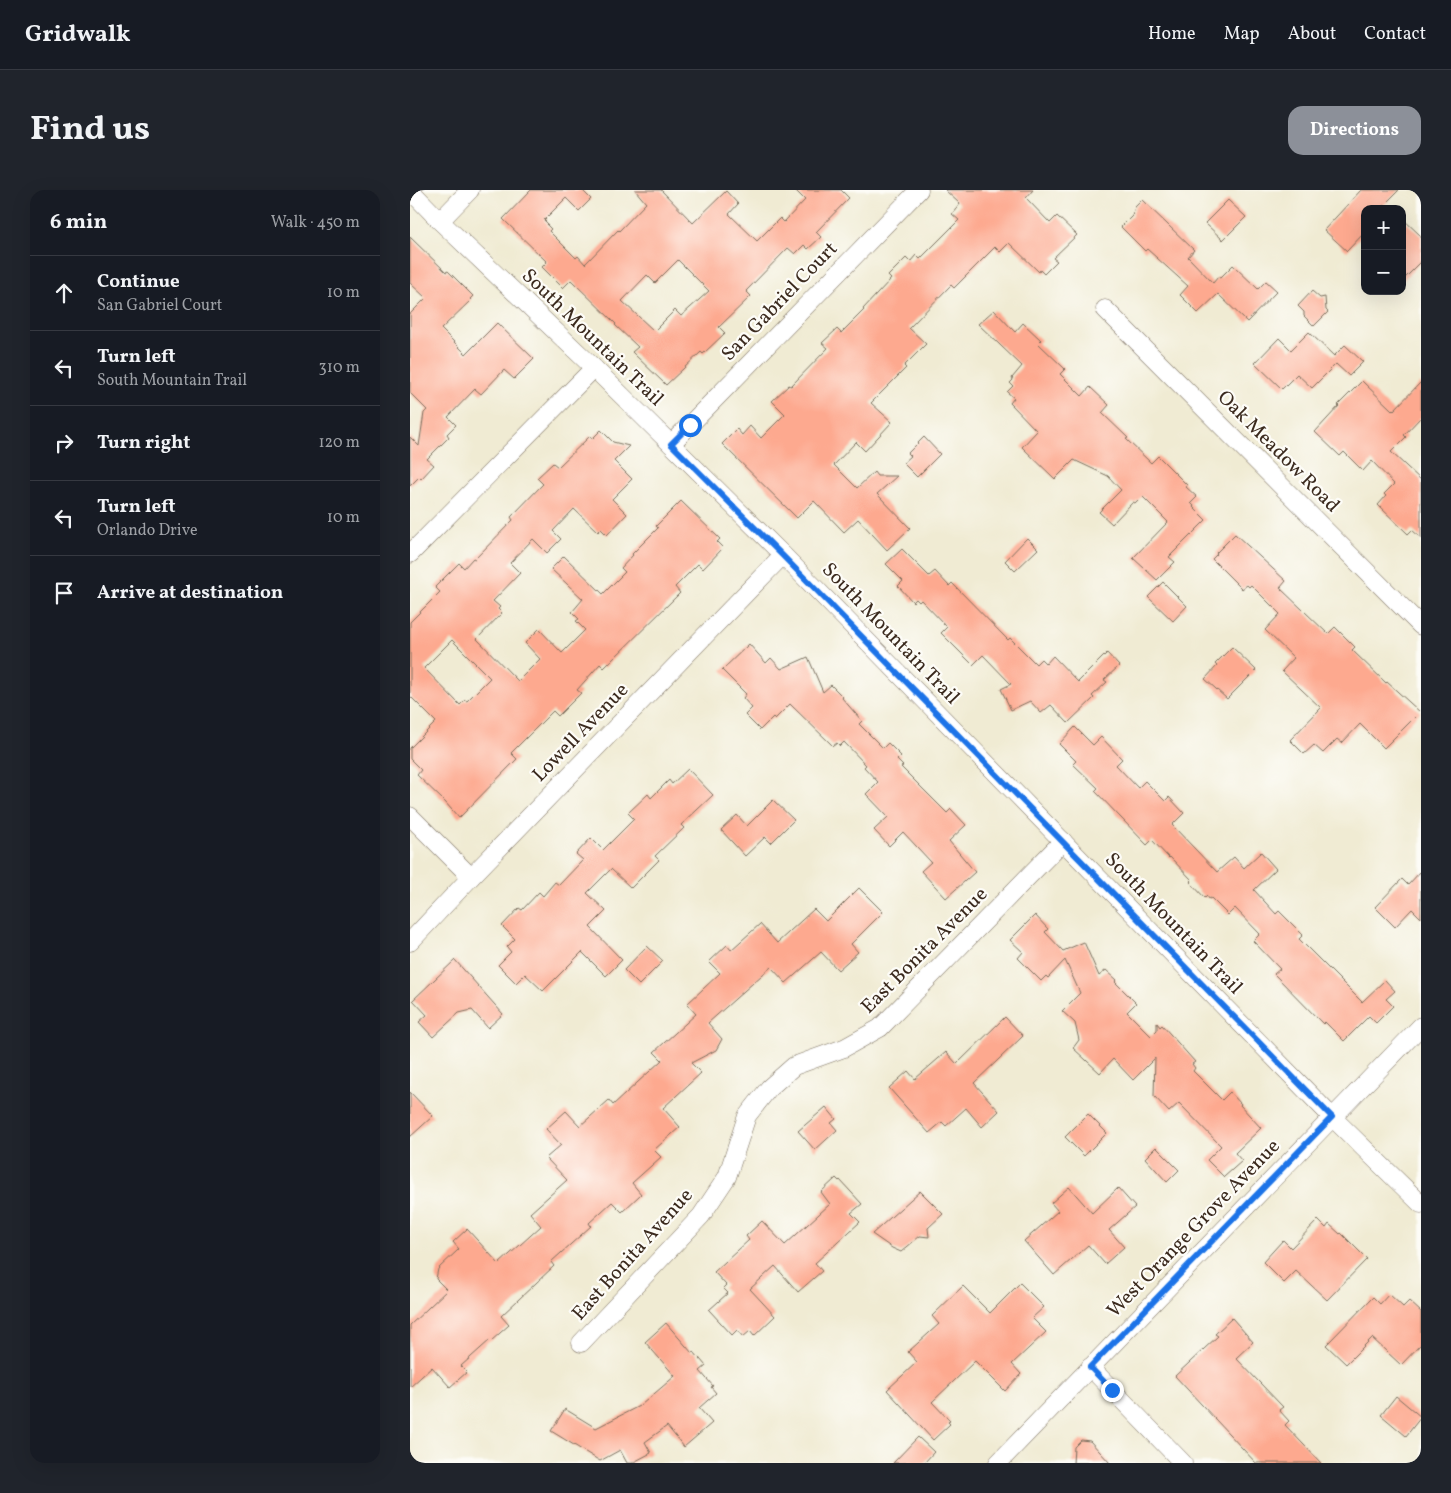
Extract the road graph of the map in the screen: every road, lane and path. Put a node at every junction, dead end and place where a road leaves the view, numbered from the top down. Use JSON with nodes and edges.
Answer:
{"nodes":[{"id":1,"x":410,"y":190,"type":"edge"},
{"id":2,"x":470,"y":190,"type":"edge"},
{"id":3,"x":919,"y":190,"type":"edge"},
{"id":4,"x":440,"y":221,"type":"junction"},
{"id":5,"x":1105,"y":309,"type":"dead end"},
{"id":6,"x":594,"y":368,"type":"junction"},
{"id":7,"x":671,"y":444,"type":"junction"},
{"id":8,"x":410,"y":554,"type":"edge"},
{"id":9,"x":782,"y":555,"type":"junction"},
{"id":10,"x":1421,"y":626,"type":"edge"},
{"id":11,"x":410,"y":816,"type":"edge"},
{"id":12,"x":1063,"y":841,"type":"junction"},
{"id":13,"x":471,"y":877,"type":"junction"},
{"id":14,"x":410,"y":942,"type":"edge"},
{"id":15,"x":1421,"y":1026,"type":"edge"},
{"id":16,"x":1332,"y":1117,"type":"junction"},
{"id":17,"x":1421,"y":1204,"type":"edge"},
{"id":18,"x":581,"y":1343,"type":"dead end"},
{"id":19,"x":1090,"y":1367,"type":"junction"},
{"id":20,"x":998,"y":1463,"type":"edge"},
{"id":21,"x":1183,"y":1463,"type":"edge"}],
"edges":[{"from":1,"to":4,"type":"street","name":"South Mountain Trail"},
{"from":2,"to":4,"type":"street"},
{"from":3,"to":7,"type":"street","name":"San Gabriel Court"},
{"from":4,"to":6,"type":"street","name":"South Mountain Trail"},
{"from":5,"to":10,"type":"street","name":"Oak Meadow Road"},
{"from":6,"to":7,"type":"street","name":"South Mountain Trail"},
{"from":6,"to":8,"type":"street"},
{"from":7,"to":9,"type":"street","name":"South Mountain Trail"},
{"from":9,"to":12,"type":"street","name":"South Mountain Trail"},
{"from":9,"to":13,"type":"street","name":"Lowell Avenue"},
{"from":11,"to":13,"type":"street"},
{"from":12,"to":16,"type":"street","name":"South Mountain Trail"},
{"from":12,"to":18,"type":"street","name":"East Bonita Avenue"},
{"from":13,"to":14,"type":"street","name":"Lowell Avenue"},
{"from":15,"to":16,"type":"street","name":"West Orange Grove Avenue"},
{"from":16,"to":17,"type":"street","name":"South Mountain Trail"},
{"from":16,"to":19,"type":"street","name":"West Orange Grove Avenue"},
{"from":19,"to":20,"type":"street","name":"West Orange Grove Avenue"},
{"from":19,"to":21,"type":"street"}]}
